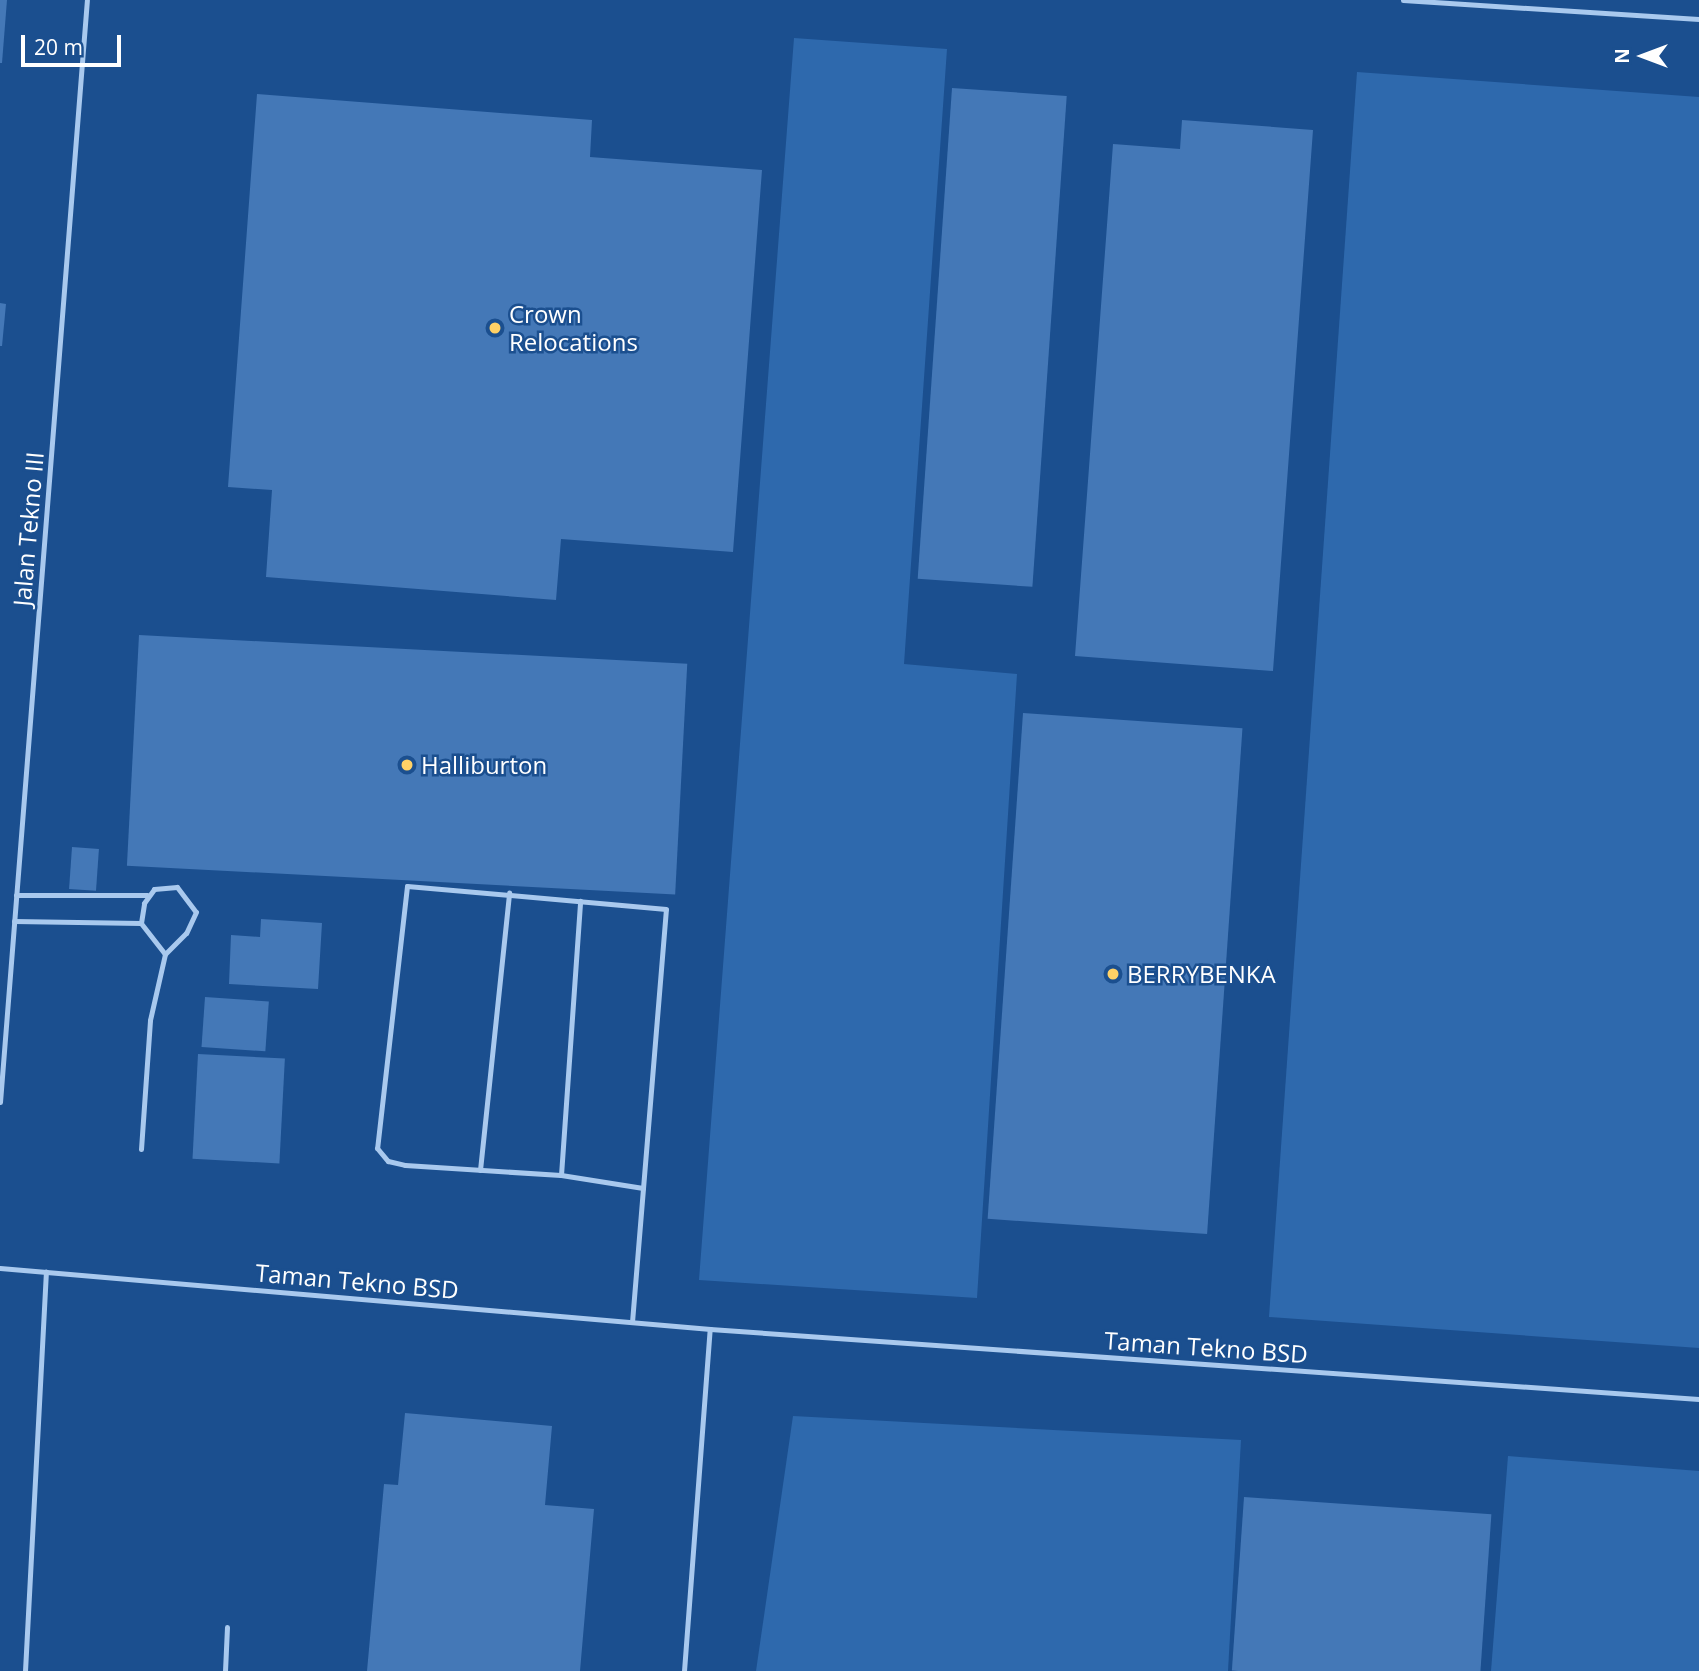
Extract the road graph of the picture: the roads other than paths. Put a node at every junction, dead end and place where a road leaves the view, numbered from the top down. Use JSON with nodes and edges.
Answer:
{"nodes":[{"id":1,"x":87,"y":0,"type":"edge"},
{"id":2,"x":1403,"y":0,"type":"edge"},
{"id":3,"x":1592,"y":0,"type":"edge"},
{"id":4,"x":1592,"y":10,"type":"junction"},
{"id":5,"x":1699,"y":19,"type":"edge"},
{"id":6,"x":509,"y":893,"type":"junction"},
{"id":7,"x":147,"y":894,"type":"junction"},
{"id":8,"x":16,"y":895,"type":"junction"},
{"id":9,"x":580,"y":901,"type":"junction"},
{"id":10,"x":14,"y":921,"type":"junction"},
{"id":11,"x":141,"y":923,"type":"junction"},
{"id":12,"x":165,"y":954,"type":"junction"},
{"id":13,"x":0,"y":1102,"type":"edge"},
{"id":14,"x":141,"y":1149,"type":"dead end"},
{"id":15,"x":480,"y":1170,"type":"junction"},
{"id":16,"x":561,"y":1175,"type":"junction"},
{"id":17,"x":643,"y":1188,"type":"junction"},
{"id":18,"x":0,"y":1268,"type":"edge"},
{"id":19,"x":46,"y":1272,"type":"junction"},
{"id":20,"x":632,"y":1322,"type":"junction"},
{"id":21,"x":710,"y":1329,"type":"junction"},
{"id":22,"x":1699,"y":1399,"type":"edge"},
{"id":23,"x":226,"y":1627,"type":"dead end"},
{"id":24,"x":25,"y":1671,"type":"edge"},
{"id":25,"x":225,"y":1671,"type":"edge"},
{"id":26,"x":684,"y":1671,"type":"edge"}],
"edges":[{"from":1,"to":8,"type":"lane","name":"Jalan Tekno III"},
{"from":2,"to":4,"type":"lane"},
{"from":3,"to":4,"type":"lane"},
{"from":4,"to":5,"type":"lane"},
{"from":6,"to":9,"type":"lane"},
{"from":6,"to":15,"type":"lane"},
{"from":6,"to":15,"type":"lane"},
{"from":7,"to":8,"type":"lane"},
{"from":7,"to":11,"type":"lane"},
{"from":7,"to":12,"type":"lane"},
{"from":8,"to":10,"type":"lane","name":"Jalan Tekno III"},
{"from":9,"to":16,"type":"lane"},
{"from":9,"to":17,"type":"lane"},
{"from":10,"to":11,"type":"lane"},
{"from":10,"to":13,"type":"lane","name":"Jalan Tekno III"},
{"from":11,"to":12,"type":"lane"},
{"from":12,"to":14,"type":"lane"},
{"from":15,"to":16,"type":"lane"},
{"from":16,"to":17,"type":"lane"},
{"from":17,"to":20,"type":"lane"},
{"from":18,"to":19,"type":"lane","name":"Taman Tekno BSD"},
{"from":19,"to":20,"type":"lane","name":"Taman Tekno BSD"},
{"from":19,"to":24,"type":"lane"},
{"from":20,"to":21,"type":"lane","name":"Taman Tekno BSD"},
{"from":21,"to":22,"type":"lane","name":"Taman Tekno BSD"},
{"from":21,"to":26,"type":"lane"},
{"from":23,"to":25,"type":"lane"}]}
